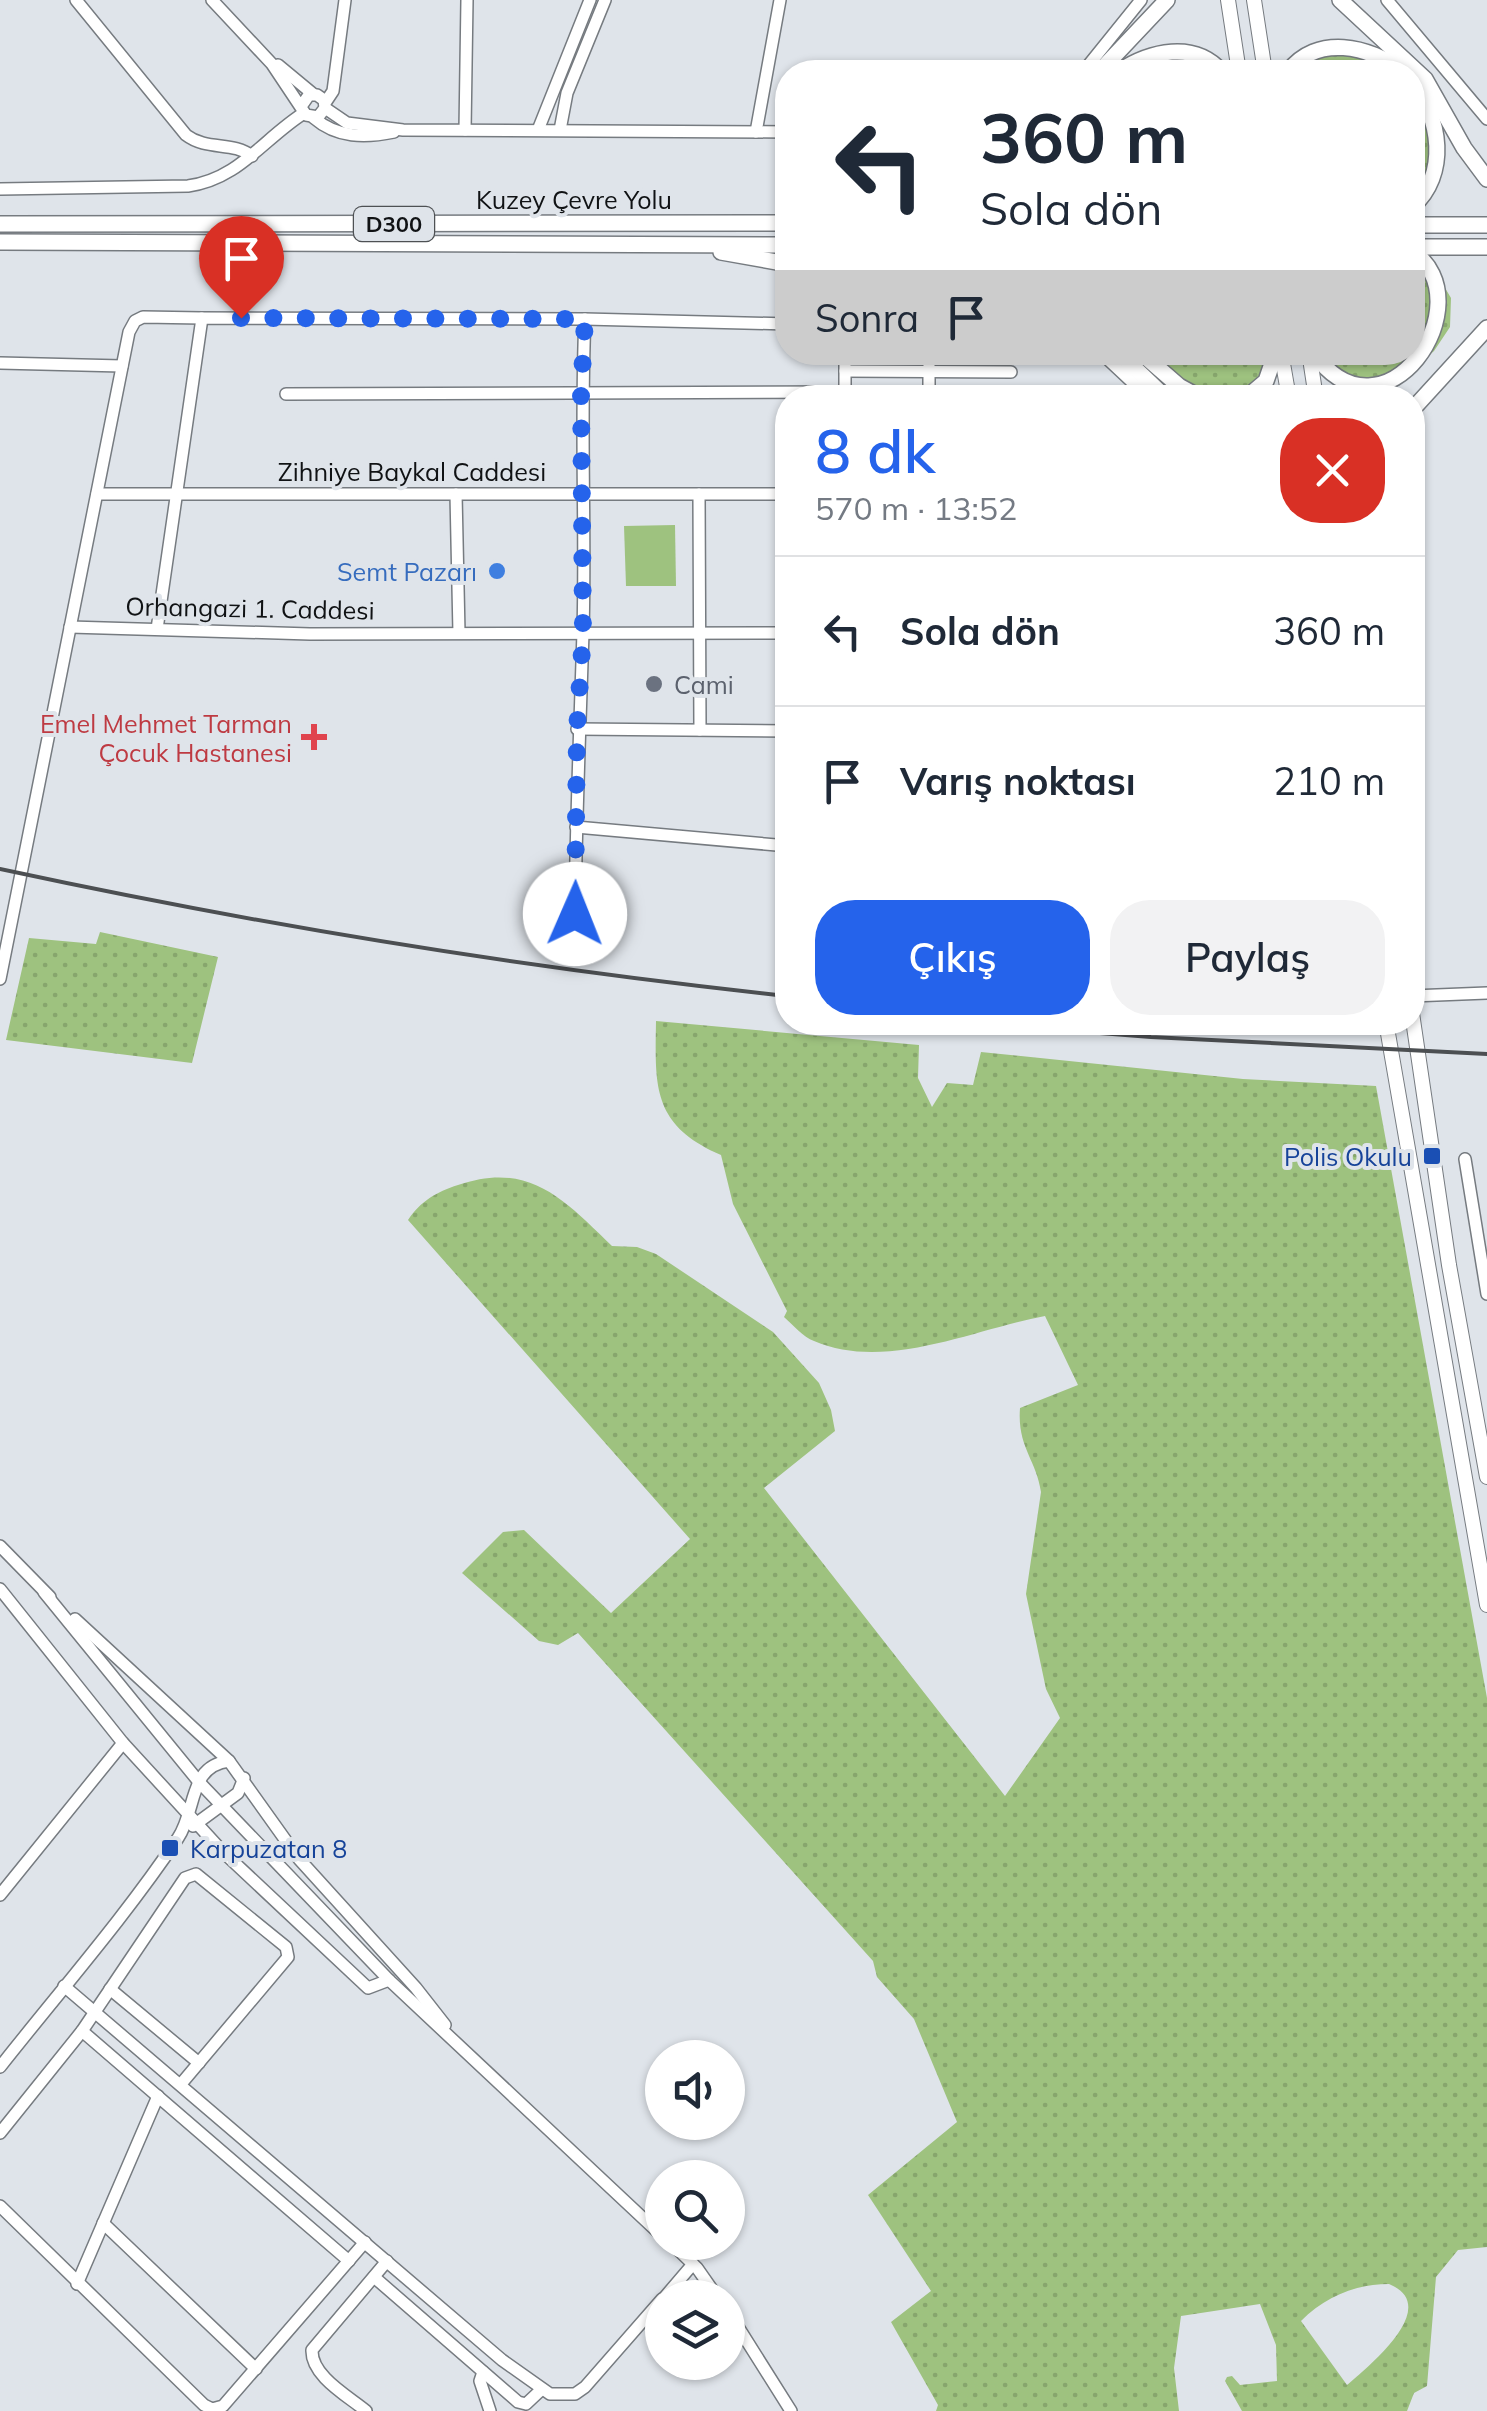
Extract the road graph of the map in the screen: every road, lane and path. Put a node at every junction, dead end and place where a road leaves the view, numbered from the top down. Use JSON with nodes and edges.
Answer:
{"nodes":[{"id":1,"x":76,"y":0,"type":"edge"},
{"id":2,"x":212,"y":0,"type":"edge"},
{"id":3,"x":345,"y":0,"type":"edge"},
{"id":4,"x":468,"y":0,"type":"edge"},
{"id":5,"x":590,"y":0,"type":"edge"},
{"id":6,"x":605,"y":0,"type":"edge"},
{"id":7,"x":780,"y":0,"type":"edge"},
{"id":8,"x":1142,"y":0,"type":"edge"},
{"id":9,"x":1168,"y":0,"type":"edge"},
{"id":10,"x":1228,"y":0,"type":"edge"},
{"id":11,"x":1254,"y":0,"type":"edge"},
{"id":12,"x":1340,"y":0,"type":"edge"},
{"id":13,"x":1386,"y":0,"type":"edge"},
{"id":14,"x":1093,"y":60,"type":"edge"},
{"id":15,"x":1111,"y":60,"type":"edge"},
{"id":16,"x":1140,"y":60,"type":"edge"},
{"id":17,"x":1206,"y":60,"type":"edge"},
{"id":18,"x":1237,"y":60,"type":"edge"},
{"id":19,"x":1262,"y":60,"type":"edge"},
{"id":20,"x":1301,"y":60,"type":"edge"},
{"id":21,"x":1383,"y":60,"type":"edge"},
{"id":22,"x":1405,"y":60,"type":"edge"},
{"id":23,"x":272,"y":64,"type":"junction"},
{"id":24,"x":1425,"y":78,"type":"edge"},
{"id":25,"x":320,"y":100,"type":"junction"},
{"id":26,"x":1425,"y":103,"type":"edge"},
{"id":27,"x":306,"y":112,"type":"junction"},
{"id":28,"x":1487,"y":119,"type":"edge"},
{"id":29,"x":403,"y":130,"type":"junction"},
{"id":30,"x":465,"y":130,"type":"junction"},
{"id":31,"x":538,"y":130,"type":"junction"},
{"id":32,"x":560,"y":130,"type":"junction"},
{"id":33,"x":756,"y":132,"type":"junction"},
{"id":34,"x":775,"y":132,"type":"edge"},
{"id":35,"x":252,"y":156,"type":"junction"},
{"id":36,"x":1487,"y":179,"type":"edge"},
{"id":37,"x":0,"y":189,"type":"edge"},
{"id":38,"x":1425,"y":190,"type":"edge"},
{"id":39,"x":775,"y":222,"type":"edge"},
{"id":40,"x":0,"y":224,"type":"edge"},
{"id":41,"x":1425,"y":225,"type":"edge"},
{"id":42,"x":1487,"y":225,"type":"edge"},
{"id":43,"x":0,"y":242,"type":"edge"},
{"id":44,"x":688,"y":244,"type":"junction"},
{"id":45,"x":775,"y":245,"type":"edge"},
{"id":46,"x":1487,"y":247,"type":"edge"},
{"id":47,"x":1425,"y":249,"type":"edge"},
{"id":48,"x":1425,"y":257,"type":"edge"},
{"id":49,"x":775,"y":261,"type":"edge"},
{"id":50,"x":1450,"y":280,"type":"dead end"},
{"id":51,"x":202,"y":318,"type":"junction"},
{"id":52,"x":585,"y":319,"type":"junction"},
{"id":53,"x":775,"y":324,"type":"edge"},
{"id":54,"x":1487,"y":328,"type":"edge"},
{"id":55,"x":1446,"y":348,"type":"dead end"},
{"id":56,"x":0,"y":362,"type":"edge"},
{"id":57,"x":845,"y":365,"type":"edge"},
{"id":58,"x":929,"y":365,"type":"edge"},
{"id":59,"x":1114,"y":365,"type":"edge"},
{"id":60,"x":1132,"y":365,"type":"edge"},
{"id":61,"x":1155,"y":365,"type":"edge"},
{"id":62,"x":1325,"y":365,"type":"edge"},
{"id":63,"x":122,"y":366,"type":"junction"},
{"id":64,"x":845,"y":371,"type":"junction"},
{"id":65,"x":929,"y":372,"type":"junction"},
{"id":66,"x":1011,"y":372,"type":"dead end"},
{"id":67,"x":845,"y":385,"type":"edge"},
{"id":68,"x":928,"y":385,"type":"edge"},
{"id":69,"x":1135,"y":385,"type":"edge"},
{"id":70,"x":1152,"y":385,"type":"edge"},
{"id":71,"x":1178,"y":385,"type":"edge"},
{"id":72,"x":1366,"y":385,"type":"edge"},
{"id":73,"x":1376,"y":385,"type":"edge"},
{"id":74,"x":581,"y":393,"type":"junction"},
{"id":75,"x":286,"y":394,"type":"dead end"},
{"id":76,"x":775,"y":394,"type":"edge"},
{"id":77,"x":1425,"y":396,"type":"edge"},
{"id":78,"x":97,"y":494,"type":"junction"},
{"id":79,"x":178,"y":494,"type":"junction"},
{"id":80,"x":456,"y":494,"type":"junction"},
{"id":81,"x":584,"y":494,"type":"junction"},
{"id":82,"x":699,"y":494,"type":"junction"},
{"id":83,"x":775,"y":494,"type":"edge"},
{"id":84,"x":70,"y":628,"type":"junction"},
{"id":85,"x":157,"y":629,"type":"junction"},
{"id":86,"x":700,"y":632,"type":"junction"},
{"id":87,"x":460,"y":633,"type":"junction"},
{"id":88,"x":775,"y":633,"type":"edge"},
{"id":89,"x":583,"y":634,"type":"junction"},
{"id":90,"x":577,"y":729,"type":"junction"},
{"id":91,"x":700,"y":730,"type":"junction"},
{"id":92,"x":775,"y":732,"type":"edge"},
{"id":93,"x":576,"y":827,"type":"junction"},
{"id":94,"x":775,"y":845,"type":"edge"},
{"id":95,"x":575,"y":914,"type":"dead end"},
{"id":96,"x":0,"y":979,"type":"edge"},
{"id":97,"x":1487,"y":994,"type":"edge"},
{"id":98,"x":1425,"y":996,"type":"edge"},
{"id":99,"x":1388,"y":1035,"type":"edge"},
{"id":100,"x":1415,"y":1035,"type":"edge"},
{"id":101,"x":1465,"y":1159,"type":"dead end"},
{"id":102,"x":1487,"y":1294,"type":"edge"},
{"id":103,"x":1487,"y":1477,"type":"edge"},
{"id":104,"x":0,"y":1546,"type":"edge"},
{"id":105,"x":0,"y":1589,"type":"edge"},
{"id":106,"x":44,"y":1592,"type":"junction"},
{"id":107,"x":1487,"y":1605,"type":"edge"},
{"id":108,"x":123,"y":1743,"type":"junction"},
{"id":109,"x":229,"y":1761,"type":"junction"},
{"id":110,"x":244,"y":1778,"type":"junction"},
{"id":111,"x":200,"y":1782,"type":"junction"},
{"id":112,"x":223,"y":1806,"type":"junction"},
{"id":113,"x":192,"y":1819,"type":"junction"},
{"id":114,"x":1,"y":1890,"type":"edge"},
{"id":115,"x":389,"y":1980,"type":"junction"},
{"id":116,"x":64,"y":1986,"type":"junction"},
{"id":117,"x":110,"y":1989,"type":"junction"},
{"id":118,"x":95,"y":2012,"type":"junction"},
{"id":119,"x":82,"y":2031,"type":"junction"},
{"id":120,"x":466,"y":2052,"type":"junction"},
{"id":121,"x":199,"y":2063,"type":"junction"},
{"id":122,"x":0,"y":2067,"type":"edge"},
{"id":123,"x":181,"y":2084,"type":"junction"},
{"id":124,"x":158,"y":2096,"type":"junction"},
{"id":125,"x":0,"y":2133,"type":"edge"},
{"id":126,"x":0,"y":2206,"type":"edge"},
{"id":127,"x":645,"y":2220,"type":"edge"},
{"id":128,"x":104,"y":2223,"type":"junction"},
{"id":129,"x":365,"y":2242,"type":"junction"},
{"id":130,"x":349,"y":2260,"type":"junction"},
{"id":131,"x":689,"y":2260,"type":"edge"},
{"id":132,"x":387,"y":2261,"type":"junction"},
{"id":133,"x":693,"y":2264,"type":"junction"},
{"id":134,"x":374,"y":2276,"type":"junction"},
{"id":135,"x":679,"y":2280,"type":"edge"},
{"id":136,"x":705,"y":2280,"type":"edge"},
{"id":137,"x":77,"y":2284,"type":"junction"},
{"id":138,"x":645,"y":2318,"type":"edge"},
{"id":139,"x":745,"y":2338,"type":"edge"},
{"id":140,"x":256,"y":2369,"type":"junction"},
{"id":141,"x":483,"y":2372,"type":"junction"},
{"id":142,"x":542,"y":2389,"type":"junction"},
{"id":143,"x":366,"y":2411,"type":"edge"},
{"id":144,"x":490,"y":2411,"type":"edge"},
{"id":145,"x":791,"y":2411,"type":"edge"}],
"edges":[{"from":1,"to":35,"type":"street"},
{"from":2,"to":23,"type":"street"},
{"from":3,"to":25,"type":"street"},
{"from":4,"to":30,"type":"street"},
{"from":5,"to":31,"type":"street"},
{"from":6,"to":32,"type":"street"},
{"from":7,"to":33,"type":"street"},
{"from":8,"to":14,"type":"street"},
{"from":9,"to":15,"type":"highway"},
{"from":10,"to":18,"type":"main road"},
{"from":11,"to":19,"type":"main road"},
{"from":12,"to":22,"type":"highway"},
{"from":13,"to":28,"type":"street"},
{"from":16,"to":17,"type":"highway"},
{"from":20,"to":21,"type":"highway"},
{"from":23,"to":25,"type":"street"},
{"from":23,"to":27,"type":"street"},
{"from":24,"to":36,"type":"highway"},
{"from":25,"to":27,"type":"street"},
{"from":25,"to":27,"type":"street"},
{"from":25,"to":29,"type":"street"},
{"from":26,"to":38,"type":"highway"},
{"from":27,"to":29,"type":"street"},
{"from":27,"to":35,"type":"street"},
{"from":29,"to":30,"type":"street"},
{"from":30,"to":31,"type":"street"},
{"from":31,"to":32,"type":"street"},
{"from":32,"to":33,"type":"street"},
{"from":33,"to":34,"type":"street"},
{"from":35,"to":37,"type":"street"},
{"from":39,"to":40,"type":"highway","name":"Kuzey Çevre Yolu","number":"D300"},
{"from":41,"to":42,"type":"highway"},
{"from":43,"to":44,"type":"highway","name":"Kuzey Çevre Yolu","number":"D300"},
{"from":44,"to":45,"type":"highway","name":"Kuzey Çevre Yolu","number":"D300"},
{"from":44,"to":49,"type":"highway"},
{"from":46,"to":47,"type":"highway"},
{"from":48,"to":50,"type":"highway"},
{"from":51,"to":52,"type":"street"},
{"from":51,"to":63,"type":"street"},
{"from":51,"to":79,"type":"street"},
{"from":52,"to":53,"type":"street"},
{"from":52,"to":74,"type":"street"},
{"from":54,"to":77,"type":"highway"},
{"from":55,"to":73,"type":"highway"},
{"from":56,"to":63,"type":"street"},
{"from":57,"to":64,"type":"street"},
{"from":58,"to":65,"type":"street"},
{"from":59,"to":69,"type":"street"},
{"from":60,"to":70,"type":"highway"},
{"from":61,"to":71,"type":"highway"},
{"from":62,"to":72,"type":"highway"},
{"from":63,"to":78,"type":"street"},
{"from":64,"to":65,"type":"street"},
{"from":64,"to":67,"type":"street"},
{"from":65,"to":66,"type":"street"},
{"from":65,"to":68,"type":"street"},
{"from":74,"to":75,"type":"street"},
{"from":74,"to":76,"type":"street"},
{"from":74,"to":81,"type":"street"},
{"from":78,"to":79,"type":"street","name":"Zihniye Baykal Caddesi"},
{"from":78,"to":84,"type":"street"},
{"from":79,"to":80,"type":"street","name":"Zihniye Baykal Caddesi"},
{"from":79,"to":85,"type":"street"},
{"from":80,"to":81,"type":"street","name":"Zihniye Baykal Caddesi"},
{"from":80,"to":87,"type":"street"},
{"from":81,"to":82,"type":"street","name":"Zihniye Baykal Caddesi"},
{"from":81,"to":89,"type":"street"},
{"from":82,"to":83,"type":"street","name":"Zihniye Baykal Caddesi"},
{"from":82,"to":86,"type":"street"},
{"from":84,"to":85,"type":"street","name":"Orhangazi 1. Caddesi"},
{"from":84,"to":96,"type":"street"},
{"from":85,"to":87,"type":"street","name":"Orhangazi 1. Caddesi"},
{"from":86,"to":88,"type":"street","name":"Orhangazi 1. Caddesi"},
{"from":86,"to":89,"type":"street","name":"Orhangazi 1. Caddesi"},
{"from":86,"to":91,"type":"street"},
{"from":87,"to":89,"type":"street","name":"Orhangazi 1. Caddesi"},
{"from":89,"to":90,"type":"street"},
{"from":90,"to":91,"type":"street"},
{"from":90,"to":93,"type":"street"},
{"from":91,"to":92,"type":"street"},
{"from":93,"to":94,"type":"street"},
{"from":93,"to":95,"type":"street"},
{"from":97,"to":98,"type":"street"},
{"from":99,"to":107,"type":"main road"},
{"from":100,"to":103,"type":"main road"},
{"from":101,"to":102,"type":"street"},
{"from":104,"to":106,"type":"street"},
{"from":105,"to":108,"type":"street"},
{"from":106,"to":109,"type":"street"},
{"from":106,"to":111,"type":"street"},
{"from":108,"to":113,"type":"street"},
{"from":108,"to":114,"type":"street"},
{"from":109,"to":110,"type":"street"},
{"from":109,"to":111,"type":"street"},
{"from":110,"to":112,"type":"street"},
{"from":110,"to":120,"type":"street"},
{"from":111,"to":112,"type":"street"},
{"from":111,"to":113,"type":"street"},
{"from":112,"to":113,"type":"street"},
{"from":112,"to":115,"type":"street"},
{"from":113,"to":115,"type":"street"},
{"from":113,"to":116,"type":"street"},
{"from":115,"to":120,"type":"street"},
{"from":116,"to":118,"type":"street"},
{"from":116,"to":122,"type":"street"},
{"from":117,"to":118,"type":"street"},
{"from":117,"to":121,"type":"street"},
{"from":117,"to":121,"type":"street"},
{"from":118,"to":119,"type":"street"},
{"from":118,"to":123,"type":"street"},
{"from":119,"to":124,"type":"street"},
{"from":119,"to":125,"type":"street"},
{"from":120,"to":127,"type":"street"},
{"from":121,"to":123,"type":"street"},
{"from":123,"to":129,"type":"street"},
{"from":124,"to":128,"type":"street"},
{"from":124,"to":130,"type":"street"},
{"from":126,"to":137,"type":"street"},
{"from":128,"to":137,"type":"street"},
{"from":128,"to":140,"type":"street"},
{"from":129,"to":130,"type":"street"},
{"from":129,"to":132,"type":"street"},
{"from":130,"to":140,"type":"street"},
{"from":131,"to":133,"type":"street"},
{"from":132,"to":134,"type":"street"},
{"from":132,"to":142,"type":"street"},
{"from":133,"to":135,"type":"street"},
{"from":133,"to":136,"type":"street"},
{"from":134,"to":141,"type":"street"},
{"from":134,"to":143,"type":"street"},
{"from":137,"to":140,"type":"street"},
{"from":138,"to":142,"type":"street"},
{"from":139,"to":145,"type":"street"},
{"from":141,"to":142,"type":"street"},
{"from":141,"to":144,"type":"street"}]}
